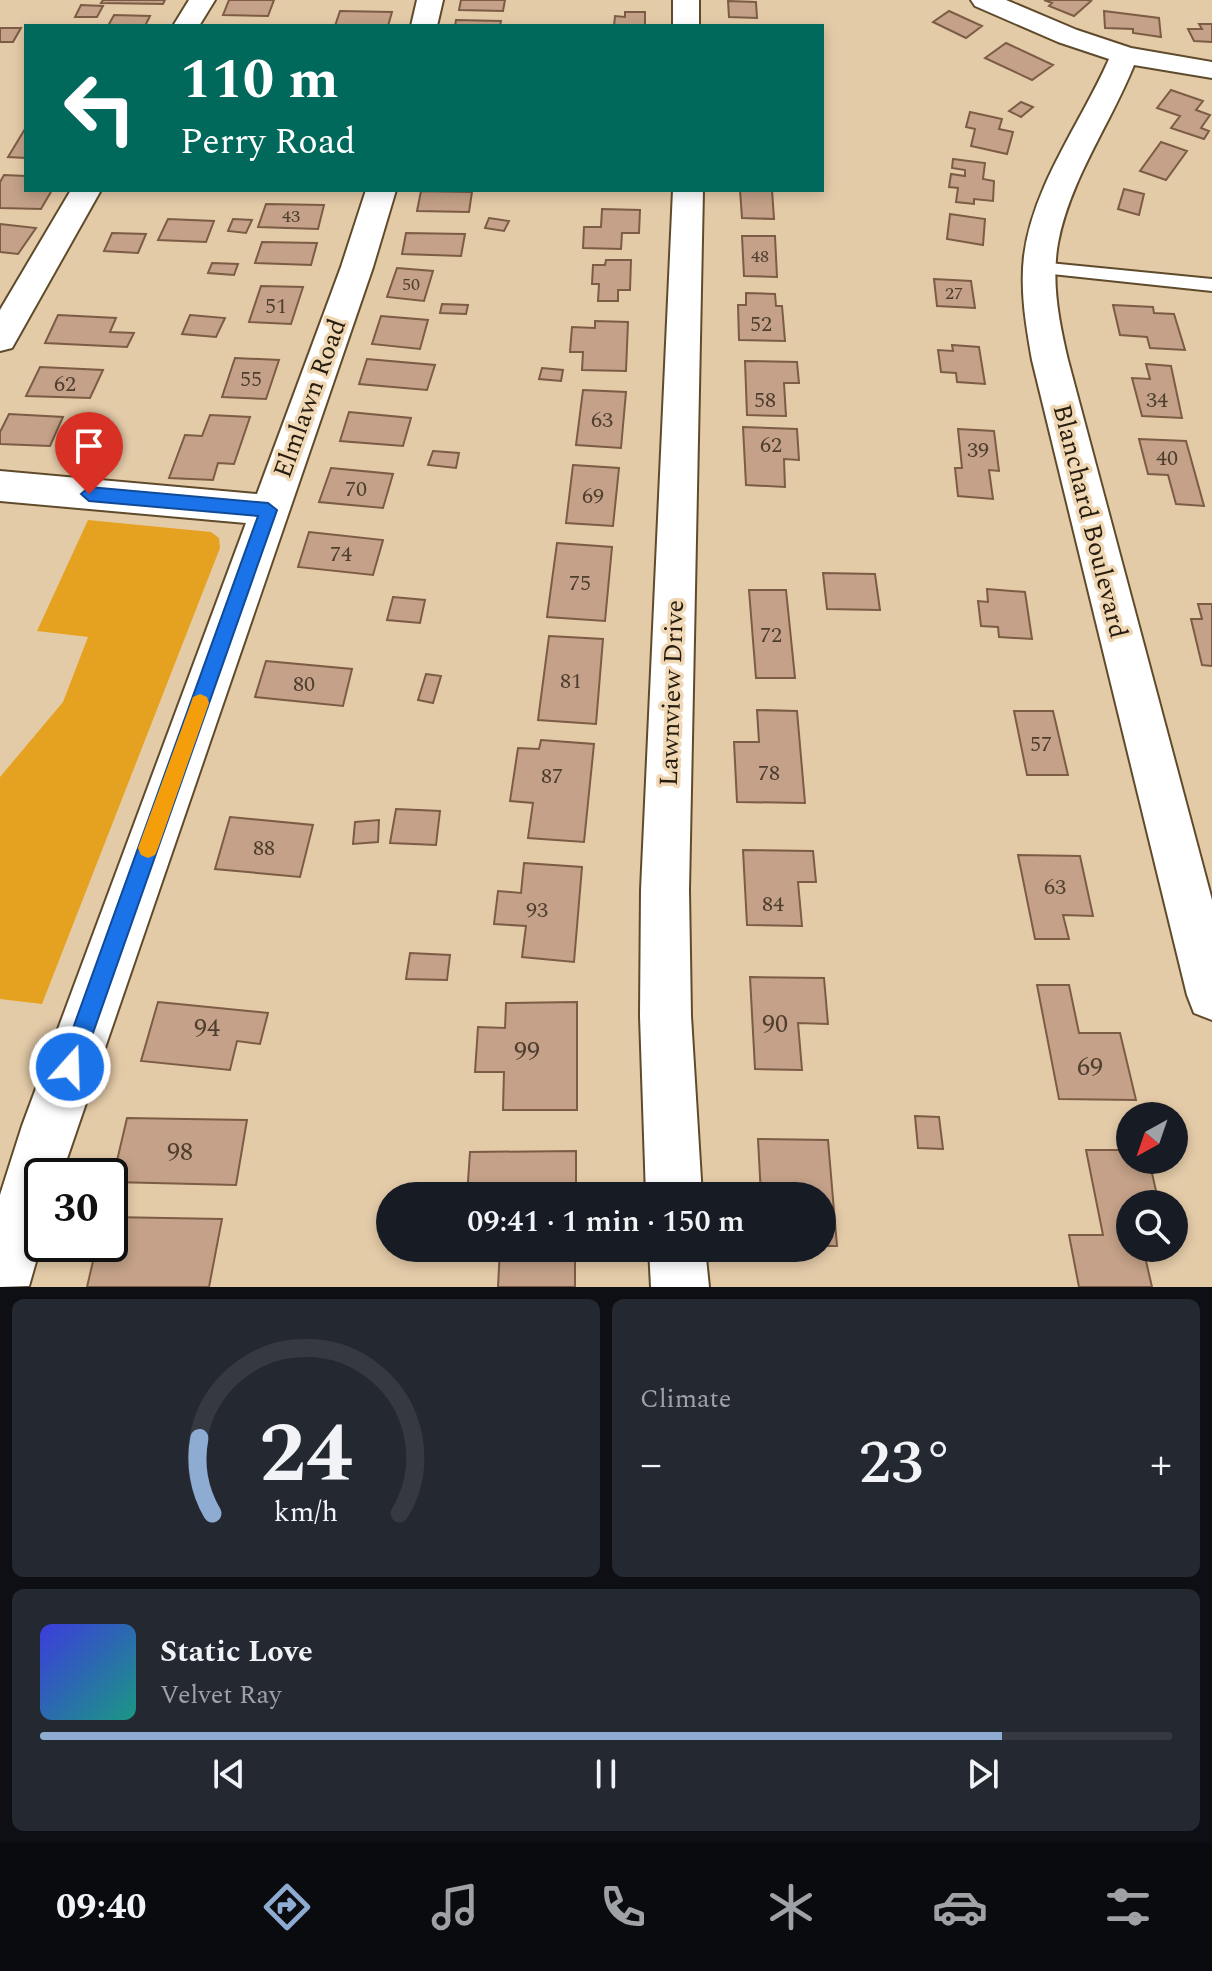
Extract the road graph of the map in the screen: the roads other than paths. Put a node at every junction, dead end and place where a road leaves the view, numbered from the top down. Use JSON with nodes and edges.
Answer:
{"nodes":[{"id":1,"x":202,"y":0,"type":"edge"},
{"id":2,"x":430,"y":0,"type":"edge"},
{"id":3,"x":686,"y":0,"type":"edge"},
{"id":4,"x":984,"y":0,"type":"edge"},
{"id":5,"x":187,"y":24,"type":"edge"},
{"id":6,"x":424,"y":24,"type":"edge"},
{"id":7,"x":686,"y":24,"type":"edge"},
{"id":8,"x":1124,"y":57,"type":"junction"},
{"id":9,"x":1212,"y":70,"type":"edge"},
{"id":10,"x":85,"y":192,"type":"edge"},
{"id":11,"x":380,"y":192,"type":"edge"},
{"id":12,"x":688,"y":192,"type":"edge"},
{"id":13,"x":1039,"y":268,"type":"junction"},
{"id":14,"x":1212,"y":285,"type":"edge"},
{"id":15,"x":0,"y":339,"type":"edge"},
{"id":16,"x":0,"y":486,"type":"edge"},
{"id":17,"x":268,"y":510,"type":"junction"},
{"id":18,"x":1212,"y":995,"type":"edge"},
{"id":19,"x":673,"y":1182,"type":"edge"},
{"id":20,"x":678,"y":1262,"type":"edge"},
{"id":21,"x":0,"y":1286,"type":"edge"},
{"id":22,"x":680,"y":1287,"type":"edge"}],
"edges":[{"from":1,"to":5,"type":"street"},
{"from":2,"to":6,"type":"street"},
{"from":3,"to":7,"type":"street"},
{"from":4,"to":8,"type":"street"},
{"from":8,"to":9,"type":"street"},
{"from":8,"to":13,"type":"street","name":"Blanchard Boulevard"},
{"from":10,"to":15,"type":"street"},
{"from":11,"to":17,"type":"street","name":"Elmlawn Road"},
{"from":12,"to":19,"type":"street","name":"Lawnview Drive"},
{"from":13,"to":14,"type":"lane"},
{"from":13,"to":18,"type":"street","name":"Blanchard Boulevard"},
{"from":16,"to":17,"type":"street"},
{"from":17,"to":21,"type":"street","name":"Elmlawn Road"},
{"from":20,"to":22,"type":"street"}]}
